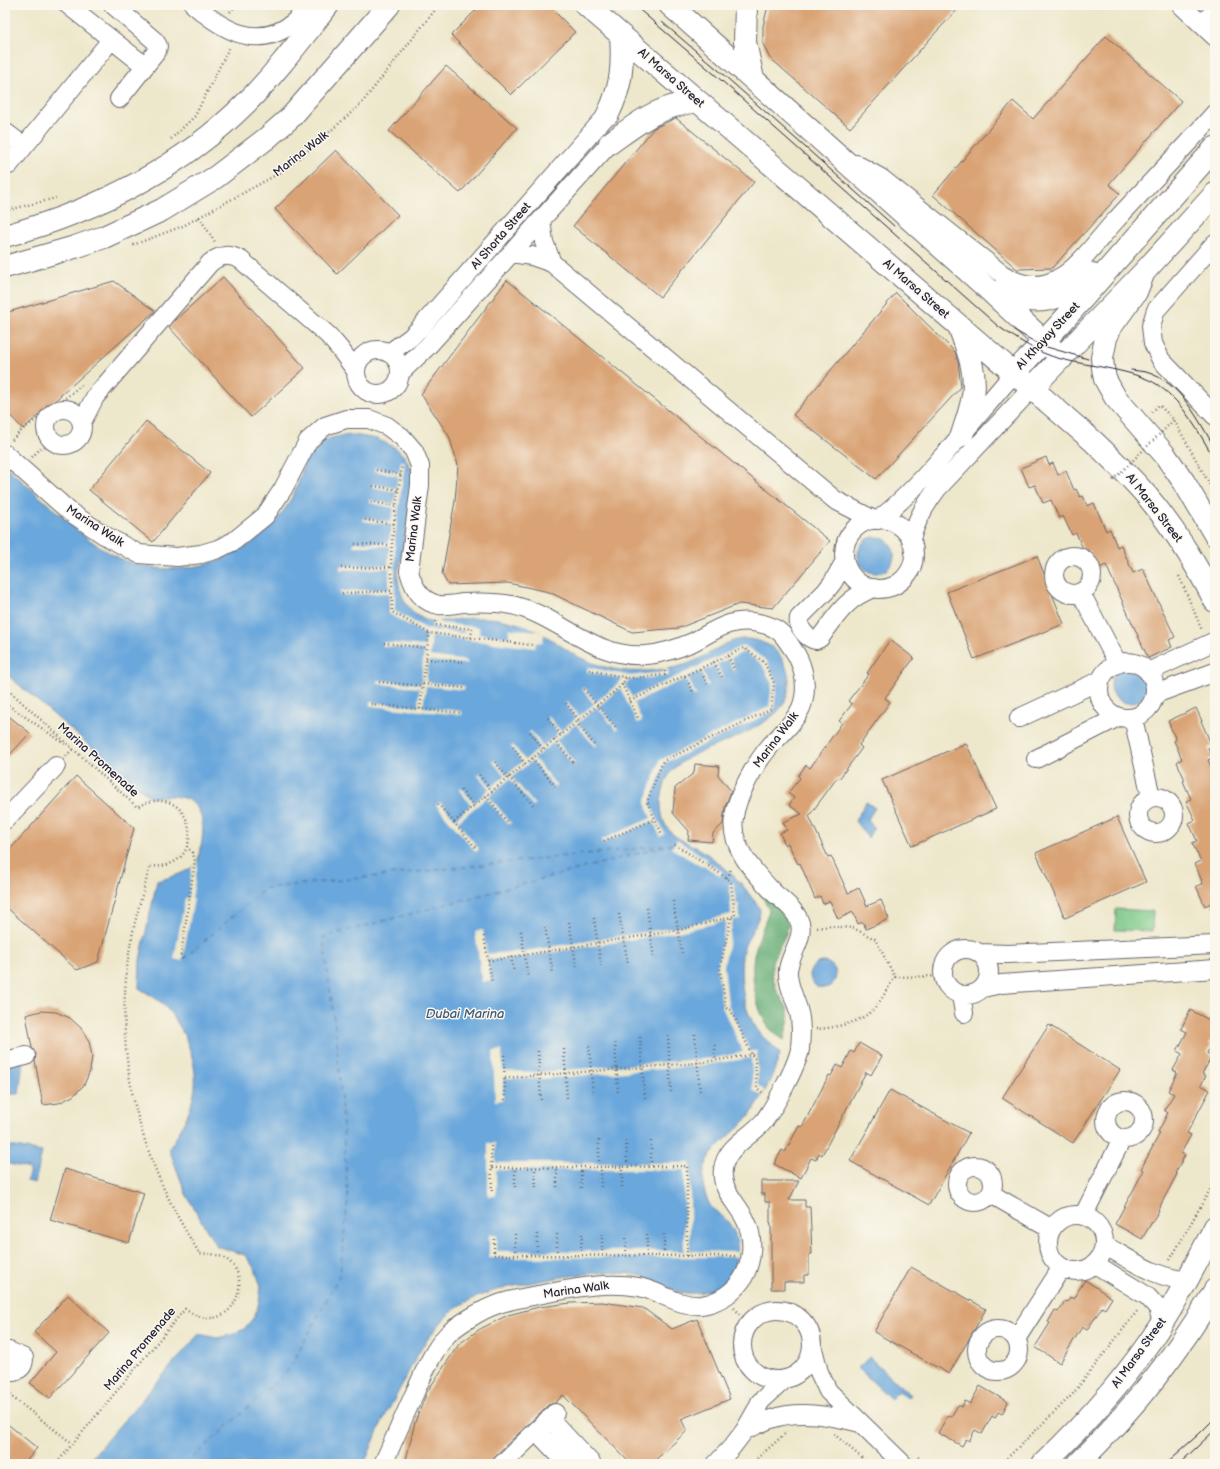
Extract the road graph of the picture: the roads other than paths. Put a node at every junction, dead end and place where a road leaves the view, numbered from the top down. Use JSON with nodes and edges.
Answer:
{"nodes":[{"id":1,"x":68,"y":5,"type":"edge"},
{"id":2,"x":113,"y":5,"type":"edge"},
{"id":3,"x":194,"y":5,"type":"edge"},
{"id":4,"x":309,"y":5,"type":"edge"},
{"id":5,"x":328,"y":5,"type":"edge"},
{"id":6,"x":586,"y":5,"type":"edge"},
{"id":7,"x":670,"y":5,"type":"edge"},
{"id":8,"x":746,"y":5,"type":"edge"},
{"id":9,"x":1181,"y":5,"type":"edge"},
{"id":10,"x":386,"y":7,"type":"edge"},
{"id":11,"x":1215,"y":10,"type":"edge"},
{"id":12,"x":1202,"y":25,"type":"junction"},
{"id":13,"x":621,"y":35,"type":"junction"},
{"id":14,"x":1215,"y":37,"type":"edge"},
{"id":15,"x":111,"y":40,"type":"junction"},
{"id":16,"x":145,"y":66,"type":"junction"},
{"id":17,"x":753,"y":79,"type":"junction"},
{"id":18,"x":118,"y":99,"type":"dead end"},
{"id":19,"x":698,"y":101,"type":"junction"},
{"id":20,"x":1215,"y":113,"type":"edge"},
{"id":21,"x":608,"y":114,"type":"joint"},
{"id":22,"x":5,"y":132,"type":"edge"},
{"id":23,"x":610,"y":143,"type":"joint"},
{"id":24,"x":24,"y":146,"type":"junction"},
{"id":25,"x":1215,"y":148,"type":"edge"},
{"id":26,"x":844,"y":160,"type":"junction"},
{"id":27,"x":9,"y":165,"type":"dead end"},
{"id":28,"x":1215,"y":194,"type":"edge"},
{"id":29,"x":1153,"y":218,"type":"junction"},
{"id":30,"x":541,"y":220,"type":"junction"},
{"id":31,"x":5,"y":236,"type":"edge"},
{"id":32,"x":1215,"y":243,"type":"edge"},
{"id":33,"x":511,"y":253,"type":"junction"},
{"id":34,"x":552,"y":263,"type":"junction"},
{"id":35,"x":5,"y":267,"type":"edge"},
{"id":36,"x":1144,"y":272,"type":"junction"},
{"id":37,"x":988,"y":289,"type":"junction"},
{"id":38,"x":958,"y":325,"type":"junction"},
{"id":39,"x":328,"y":336,"type":"junction"},
{"id":40,"x":1044,"y":340,"type":"junction"},
{"id":41,"x":370,"y":351,"type":"junction"},
{"id":42,"x":389,"y":353,"type":"junction"},
{"id":43,"x":1062,"y":358,"type":"junction"},
{"id":44,"x":356,"y":371,"type":"junction"},
{"id":45,"x":400,"y":373,"type":"junction"},
{"id":46,"x":1014,"y":373,"type":"junction"},
{"id":47,"x":1032,"y":388,"type":"junction"},
{"id":48,"x":375,"y":393,"type":"junction"},
{"id":49,"x":95,"y":397,"type":"junction"},
{"id":50,"x":69,"y":410,"type":"junction"},
{"id":51,"x":1215,"y":416,"type":"edge"},
{"id":52,"x":369,"y":419,"type":"junction"},
{"id":53,"x":82,"y":422,"type":"junction"},
{"id":54,"x":962,"y":435,"type":"junction"},
{"id":55,"x":5,"y":454,"type":"edge"},
{"id":56,"x":835,"y":500,"type":"junction"},
{"id":57,"x":876,"y":520,"type":"junction"},
{"id":58,"x":1213,"y":532,"type":"edge"},
{"id":59,"x":849,"y":538,"type":"junction"},
{"id":60,"x":911,"y":539,"type":"junction"},
{"id":61,"x":845,"y":561,"type":"junction"},
{"id":62,"x":874,"y":588,"type":"junction"},
{"id":63,"x":1081,"y":593,"type":"dead end"},
{"id":64,"x":1215,"y":602,"type":"edge"},
{"id":65,"x":1212,"y":643,"type":"edge"},
{"id":66,"x":1118,"y":664,"type":"junction"},
{"id":67,"x":1148,"y":672,"type":"junction"},
{"id":68,"x":1215,"y":672,"type":"edge"},
{"id":69,"x":1101,"y":680,"type":"junction"},
{"id":70,"x":1155,"y":694,"type":"junction"},
{"id":71,"x":1125,"y":717,"type":"junction"},
{"id":72,"x":1019,"y":718,"type":"dead end"},
{"id":73,"x":1036,"y":759,"type":"dead end"},
{"id":74,"x":56,"y":766,"type":"dead end"},
{"id":75,"x":1151,"y":797,"type":"dead end"},
{"id":76,"x":5,"y":820,"type":"edge"},
{"id":77,"x":1215,"y":945,"type":"edge"},
{"id":78,"x":972,"y":947,"type":"junction"},
{"id":79,"x":1215,"y":969,"type":"edge"},
{"id":80,"x":983,"y":988,"type":"junction"},
{"id":81,"x":26,"y":1056,"type":"dead end"},
{"id":82,"x":5,"y":1061,"type":"edge"},
{"id":83,"x":1122,"y":1139,"type":"dead end"},
{"id":84,"x":991,"y":1194,"type":"dead end"},
{"id":85,"x":1083,"y":1216,"type":"junction"},
{"id":86,"x":1052,"y":1229,"type":"junction"},
{"id":87,"x":1213,"y":1233,"type":"edge"},
{"id":88,"x":1104,"y":1245,"type":"junction"},
{"id":89,"x":1095,"y":1264,"type":"junction"},
{"id":90,"x":1062,"y":1267,"type":"junction"},
{"id":91,"x":1188,"y":1280,"type":"junction"},
{"id":92,"x":1215,"y":1290,"type":"edge"},
{"id":93,"x":1162,"y":1323,"type":"junction"},
{"id":94,"x":1016,"y":1339,"type":"dead end"},
{"id":95,"x":812,"y":1345,"type":"junction"},
{"id":96,"x":5,"y":1351,"type":"edge"},
{"id":97,"x":752,"y":1370,"type":"junction"},
{"id":98,"x":7,"y":1377,"type":"edge"},
{"id":99,"x":787,"y":1378,"type":"junction"},
{"id":100,"x":828,"y":1391,"type":"junction"},
{"id":101,"x":760,"y":1402,"type":"junction"},
{"id":102,"x":861,"y":1423,"type":"junction"},
{"id":103,"x":745,"y":1430,"type":"junction"},
{"id":104,"x":536,"y":1431,"type":"junction"},
{"id":105,"x":382,"y":1464,"type":"edge"},
{"id":106,"x":502,"y":1464,"type":"edge"},
{"id":107,"x":568,"y":1464,"type":"edge"},
{"id":108,"x":592,"y":1464,"type":"edge"},
{"id":109,"x":716,"y":1464,"type":"edge"},
{"id":110,"x":903,"y":1464,"type":"edge"},
{"id":111,"x":1043,"y":1464,"type":"edge"},
{"id":112,"x":1078,"y":1464,"type":"edge"}],
"edges":[{"from":1,"to":15,"type":"street"},
{"from":2,"to":16,"type":"street"},
{"from":3,"to":4,"type":"street"},
{"from":5,"to":31,"type":"main road"},
{"from":6,"to":13,"type":"main road","name":"Al Marsa Street"},
{"from":7,"to":17,"type":"main road"},
{"from":8,"to":17,"type":"main road"},
{"from":9,"to":12,"type":"street"},
{"from":10,"to":35,"type":"main road"},
{"from":11,"to":12,"type":"street"},
{"from":12,"to":14,"type":"street"},
{"from":13,"to":19,"type":"main road","name":"Al Marsa Street"},
{"from":13,"to":21,"type":"main road"},
{"from":15,"to":16,"type":"street"},
{"from":15,"to":24,"type":"street"},
{"from":16,"to":18,"type":"street"},
{"from":17,"to":26,"type":"main road"},
{"from":19,"to":23,"type":"main road"},
{"from":19,"to":38,"type":"main road","name":"Al Marsa Street"},
{"from":20,"to":26,"type":"street"},
{"from":21,"to":42,"type":"street","name":"Al Shorta Street"},
{"from":22,"to":24,"type":"street"},
{"from":23,"to":30,"type":"street","name":"Al Shorta Street"},
{"from":24,"to":27,"type":"street"},
{"from":25,"to":29,"type":"main road","name":"Al Khayay Street"},
{"from":26,"to":37,"type":"main road"},
{"from":28,"to":36,"type":"main road","name":"Al Khayay Street"},
{"from":29,"to":37,"type":"main road"},
{"from":29,"to":40,"type":"main road","name":"Al Khayay Street"},
{"from":30,"to":33,"type":"street","name":"Al Shorta Street"},
{"from":30,"to":34,"type":"street"},
{"from":32,"to":51,"type":"street"},
{"from":33,"to":34,"type":"street"},
{"from":33,"to":45,"type":"street","name":"Al Shorta Street"},
{"from":34,"to":56,"type":"street"},
{"from":36,"to":43,"type":"main road","name":"Al Khayay Street"},
{"from":36,"to":58,"type":"main road"},
{"from":37,"to":40,"type":"main road"},
{"from":38,"to":46,"type":"main road","name":"Al Marsa Street"},
{"from":38,"to":54,"type":"main road"},
{"from":39,"to":41,"type":"street"},
{"from":39,"to":44,"type":"street"},
{"from":39,"to":49,"type":"street"},
{"from":40,"to":43,"type":"main road"},
{"from":40,"to":46,"type":"main road","name":"Al Khayay Street"},
{"from":41,"to":42,"type":"street"},
{"from":41,"to":44,"type":"street"},
{"from":42,"to":45,"type":"street"},
{"from":43,"to":47,"type":"main road","name":"Al Khayay Street"},
{"from":44,"to":48,"type":"street"},
{"from":45,"to":48,"type":"street"},
{"from":46,"to":47,"type":"main road","name":"Al Marsa Street"},
{"from":46,"to":54,"type":"street","name":"Al Khayay Street"},
{"from":47,"to":60,"type":"street","name":"Al Khayay Street"},
{"from":47,"to":64,"type":"main road","name":"Al Marsa Street"},
{"from":48,"to":52,"type":"street"},
{"from":49,"to":50,"type":"street"},
{"from":49,"to":53,"type":"street"},
{"from":50,"to":53,"type":"street"},
{"from":50,"to":53,"type":"street"},
{"from":52,"to":55,"type":"street","name":"Marina Walk"},
{"from":52,"to":105,"type":"street","name":"Marina Walk"},
{"from":54,"to":57,"type":"street","name":"Al Khayay Street"},
{"from":56,"to":57,"type":"street"},
{"from":56,"to":59,"type":"street"},
{"from":57,"to":59,"type":"street"},
{"from":57,"to":60,"type":"street"},
{"from":59,"to":61,"type":"street"},
{"from":60,"to":62,"type":"street"},
{"from":61,"to":62,"type":"street"},
{"from":61,"to":62,"type":"street"},
{"from":63,"to":66,"type":"street"},
{"from":65,"to":67,"type":"street"},
{"from":66,"to":67,"type":"street"},
{"from":66,"to":69,"type":"street"},
{"from":67,"to":70,"type":"street"},
{"from":68,"to":70,"type":"street"},
{"from":69,"to":71,"type":"street"},
{"from":69,"to":72,"type":"street"},
{"from":70,"to":71,"type":"street"},
{"from":71,"to":73,"type":"street"},
{"from":71,"to":75,"type":"street"},
{"from":74,"to":76,"type":"street"},
{"from":77,"to":78,"type":"street"},
{"from":78,"to":80,"type":"street"},
{"from":78,"to":80,"type":"street"},
{"from":79,"to":80,"type":"street"},
{"from":81,"to":82,"type":"street"},
{"from":83,"to":85,"type":"street"},
{"from":84,"to":86,"type":"street"},
{"from":85,"to":86,"type":"street"},
{"from":85,"to":88,"type":"street"},
{"from":86,"to":90,"type":"street"},
{"from":87,"to":91,"type":"main road","name":"Al Marsa Street"},
{"from":88,"to":89,"type":"street"},
{"from":88,"to":91,"type":"street"},
{"from":89,"to":90,"type":"street"},
{"from":89,"to":93,"type":"street"},
{"from":90,"to":94,"type":"street"},
{"from":91,"to":93,"type":"main road","name":"Al Marsa Street"},
{"from":92,"to":112,"type":"main road"},
{"from":93,"to":111,"type":"main road","name":"Al Marsa Street"},
{"from":95,"to":97,"type":"street"},
{"from":95,"to":99,"type":"street"},
{"from":95,"to":100,"type":"street"},
{"from":96,"to":98,"type":"street"},
{"from":97,"to":99,"type":"street"},
{"from":97,"to":101,"type":"street"},
{"from":99,"to":100,"type":"street"},
{"from":99,"to":101,"type":"street"},
{"from":100,"to":102,"type":"street"},
{"from":101,"to":103,"type":"street"},
{"from":102,"to":103,"type":"street"},
{"from":102,"to":110,"type":"street"},
{"from":103,"to":109,"type":"street"},
{"from":104,"to":106,"type":"street"},
{"from":104,"to":107,"type":"street"},
{"from":104,"to":108,"type":"street"}]}
